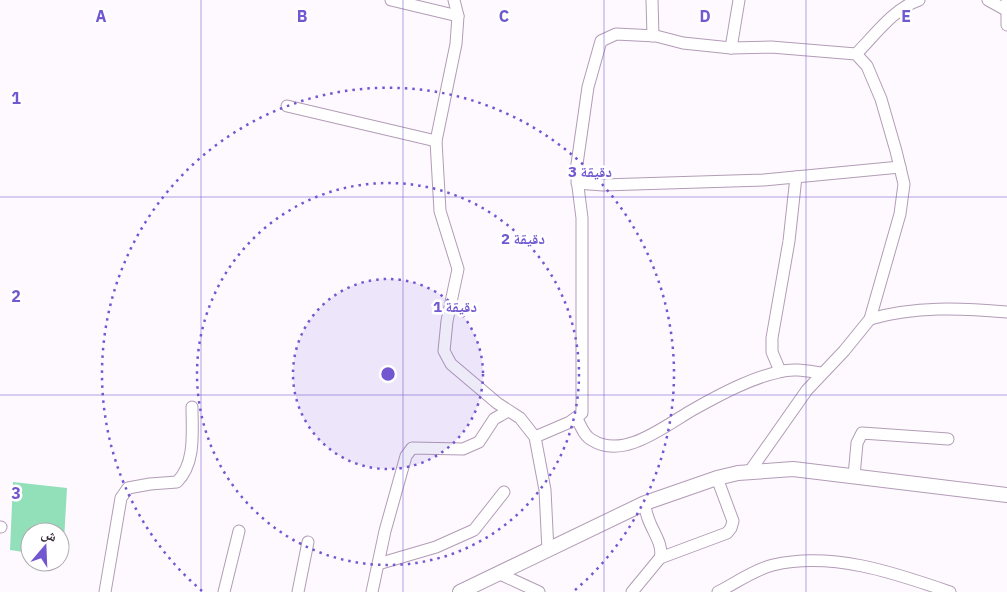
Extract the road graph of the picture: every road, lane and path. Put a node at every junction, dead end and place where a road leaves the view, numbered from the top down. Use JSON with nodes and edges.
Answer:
{"nodes":[{"id":1,"x":391,"y":0,"type":"edge"},
{"id":2,"x":454,"y":0,"type":"edge"},
{"id":3,"x":652,"y":0,"type":"edge"},
{"id":4,"x":739,"y":0,"type":"edge"},
{"id":5,"x":919,"y":0,"type":"edge"},
{"id":6,"x":988,"y":0,"type":"edge"},
{"id":7,"x":1006,"y":5,"type":"edge"},
{"id":8,"x":458,"y":16,"type":"junction"},
{"id":9,"x":1007,"y":25,"type":"edge"},
{"id":10,"x":653,"y":36,"type":"junction"},
{"id":11,"x":731,"y":48,"type":"junction"},
{"id":12,"x":856,"y":54,"type":"junction"},
{"id":13,"x":287,"y":106,"type":"dead end"},
{"id":14,"x":436,"y":141,"type":"junction"},
{"id":15,"x":900,"y":167,"type":"junction"},
{"id":16,"x":796,"y":176,"type":"junction"},
{"id":17,"x":578,"y":183,"type":"junction"},
{"id":18,"x":1007,"y":312,"type":"edge"},
{"id":19,"x":870,"y":319,"type":"junction"},
{"id":20,"x":780,"y":371,"type":"junction"},
{"id":21,"x":821,"y":374,"type":"junction"},
{"id":22,"x":192,"y":407,"type":"dead end"},
{"id":23,"x":508,"y":411,"type":"junction"},
{"id":24,"x":576,"y":419,"type":"junction"},
{"id":25,"x":535,"y":437,"type":"junction"},
{"id":26,"x":948,"y":439,"type":"dead end"},
{"id":27,"x":750,"y":471,"type":"junction"},
{"id":28,"x":854,"y":476,"type":"junction"},
{"id":29,"x":717,"y":478,"type":"junction"},
{"id":30,"x":504,"y":492,"type":"dead end"},
{"id":31,"x":1007,"y":495,"type":"edge"},
{"id":32,"x":645,"y":503,"type":"junction"},
{"id":33,"x":238,"y":531,"type":"dead end"},
{"id":34,"x":308,"y":542,"type":"dead end"},
{"id":35,"x":548,"y":552,"type":"junction"},
{"id":36,"x":660,"y":558,"type":"junction"},
{"id":37,"x":378,"y":564,"type":"junction"},
{"id":38,"x":500,"y":574,"type":"junction"},
{"id":39,"x":105,"y":592,"type":"edge"},
{"id":40,"x":224,"y":592,"type":"edge"},
{"id":41,"x":298,"y":592,"type":"edge"},
{"id":42,"x":372,"y":592,"type":"edge"},
{"id":43,"x":460,"y":592,"type":"edge"},
{"id":44,"x":539,"y":592,"type":"edge"},
{"id":45,"x":632,"y":592,"type":"edge"},
{"id":46,"x":718,"y":592,"type":"edge"},
{"id":47,"x":950,"y":592,"type":"edge"}],
"edges":[{"from":1,"to":8,"type":"street"},
{"from":2,"to":8,"type":"street"},
{"from":3,"to":10,"type":"street"},
{"from":4,"to":11,"type":"street"},
{"from":5,"to":12,"type":"street"},
{"from":6,"to":7,"type":"street"},
{"from":7,"to":9,"type":"street"},
{"from":8,"to":14,"type":"street"},
{"from":10,"to":11,"type":"street"},
{"from":10,"to":17,"type":"street"},
{"from":11,"to":12,"type":"street"},
{"from":12,"to":15,"type":"street"},
{"from":13,"to":14,"type":"street"},
{"from":14,"to":23,"type":"street"},
{"from":15,"to":16,"type":"street"},
{"from":15,"to":19,"type":"street"},
{"from":16,"to":17,"type":"street"},
{"from":16,"to":20,"type":"street"},
{"from":17,"to":24,"type":"street"},
{"from":18,"to":19,"type":"street"},
{"from":19,"to":21,"type":"street"},
{"from":20,"to":21,"type":"street"},
{"from":20,"to":24,"type":"street"},
{"from":21,"to":27,"type":"street"},
{"from":22,"to":39,"type":"street"},
{"from":23,"to":25,"type":"street"},
{"from":23,"to":37,"type":"street"},
{"from":24,"to":25,"type":"street"},
{"from":25,"to":35,"type":"street"},
{"from":26,"to":28,"type":"street"},
{"from":27,"to":28,"type":"main road"},
{"from":27,"to":29,"type":"main road"},
{"from":28,"to":31,"type":"main road"},
{"from":29,"to":32,"type":"main road"},
{"from":29,"to":36,"type":"street"},
{"from":30,"to":37,"type":"street"},
{"from":32,"to":35,"type":"main road"},
{"from":32,"to":36,"type":"street"},
{"from":33,"to":40,"type":"street"},
{"from":34,"to":41,"type":"street"},
{"from":35,"to":38,"type":"main road"},
{"from":36,"to":45,"type":"street"},
{"from":37,"to":42,"type":"street"},
{"from":38,"to":43,"type":"main road"},
{"from":38,"to":44,"type":"street"},
{"from":46,"to":47,"type":"street"}]}
